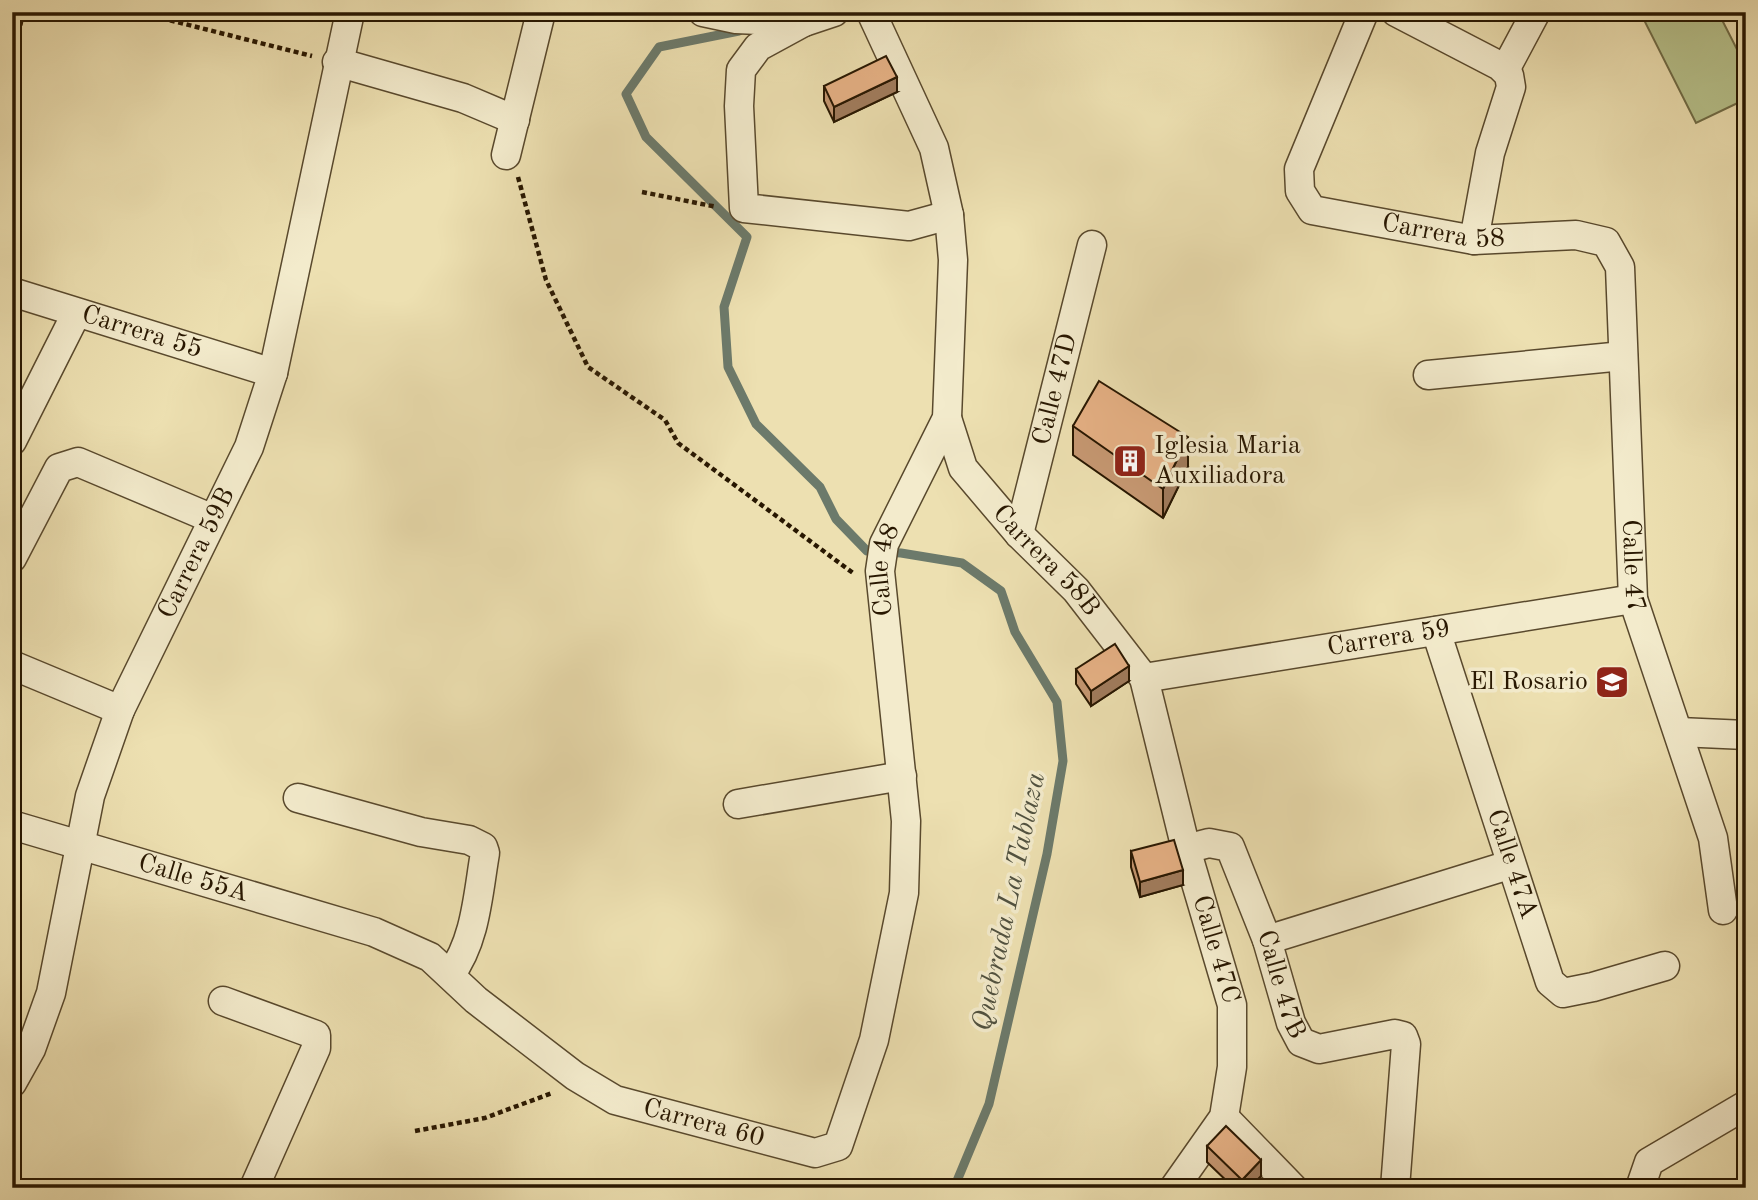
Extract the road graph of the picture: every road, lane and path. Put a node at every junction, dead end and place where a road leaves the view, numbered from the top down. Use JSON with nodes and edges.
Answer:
{"nodes":[{"id":1,"x":23,"y":12,"type":"edge"},
{"id":2,"x":137,"y":12,"type":"edge"},
{"id":3,"x":349,"y":12,"type":"edge"},
{"id":4,"x":541,"y":12,"type":"edge"},
{"id":5,"x":703,"y":12,"type":"edge"},
{"id":6,"x":871,"y":12,"type":"edge"},
{"id":7,"x":1364,"y":12,"type":"edge"},
{"id":8,"x":1396,"y":12,"type":"edge"},
{"id":9,"x":1536,"y":12,"type":"edge"},
{"id":10,"x":824,"y":15,"type":"edge"},
{"id":11,"x":337,"y":62,"type":"junction"},
{"id":12,"x":12,"y":67,"type":"edge"},
{"id":13,"x":1505,"y":70,"type":"junction"},
{"id":14,"x":510,"y":139,"type":"junction"},
{"id":15,"x":642,"y":192,"type":"dead end"},
{"id":16,"x":701,"y":205,"type":"dead end"},
{"id":17,"x":949,"y":215,"type":"junction"},
{"id":18,"x":1576,"y":235,"type":"joint"},
{"id":19,"x":1474,"y":240,"type":"junction"},
{"id":20,"x":1092,"y":245,"type":"dead end"},
{"id":21,"x":12,"y":292,"type":"edge"},
{"id":22,"x":76,"y":314,"type":"junction"},
{"id":23,"x":1623,"y":356,"type":"junction"},
{"id":24,"x":273,"y":373,"type":"junction"},
{"id":25,"x":1428,"y":375,"type":"dead end"},
{"id":26,"x":947,"y":418,"type":"junction"},
{"id":27,"x":12,"y":441,"type":"edge"},
{"id":28,"x":214,"y":519,"type":"junction"},
{"id":29,"x":1019,"y":534,"type":"junction"},
{"id":30,"x":12,"y":558,"type":"edge"},
{"id":31,"x":882,"y":570,"type":"junction"},
{"id":32,"x":1633,"y":599,"type":"junction"},
{"id":33,"x":1436,"y":631,"type":"junction"},
{"id":34,"x":12,"y":665,"type":"edge"},
{"id":35,"x":1148,"y":689,"type":"junction"},
{"id":36,"x":120,"y":710,"type":"junction"},
{"id":37,"x":1679,"y":732,"type":"junction"},
{"id":38,"x":1746,"y":735,"type":"edge"},
{"id":39,"x":902,"y":776,"type":"junction"},
{"id":40,"x":298,"y":798,"type":"dead end"},
{"id":41,"x":738,"y":804,"type":"dead end"},
{"id":42,"x":12,"y":825,"type":"edge"},
{"id":43,"x":81,"y":845,"type":"junction"},
{"id":44,"x":1186,"y":849,"type":"junction"},
{"id":45,"x":1509,"y":865,"type":"junction"},
{"id":46,"x":1723,"y":910,"type":"dead end"},
{"id":47,"x":374,"y":932,"type":"joint"},
{"id":48,"x":1267,"y":940,"type":"junction"},
{"id":49,"x":1665,"y":966,"type":"dead end"},
{"id":50,"x":450,"y":975,"type":"junction"},
{"id":51,"x":223,"y":1000,"type":"dead end"},
{"id":52,"x":575,"y":1076,"type":"junction"},
{"id":53,"x":12,"y":1083,"type":"edge"},
{"id":54,"x":1746,"y":1105,"type":"edge"},
{"id":55,"x":1224,"y":1117,"type":"junction"},
{"id":56,"x":415,"y":1131,"type":"dead end"},
{"id":57,"x":838,"y":1146,"type":"joint"},
{"id":58,"x":254,"y":1188,"type":"edge"},
{"id":59,"x":1174,"y":1188,"type":"edge"},
{"id":60,"x":1293,"y":1188,"type":"edge"},
{"id":61,"x":1395,"y":1188,"type":"edge"},
{"id":62,"x":1640,"y":1188,"type":"edge"}],
"edges":[{"from":1,"to":12,"type":"path"},
{"from":2,"to":11,"type":"path"},
{"from":3,"to":11,"type":"street","name":"Carrera 59B"},
{"from":4,"to":14,"type":"street"},
{"from":5,"to":10,"type":"street"},
{"from":6,"to":17,"type":"street","name":"Calle 48"},
{"from":7,"to":19,"type":"street","name":"Carrera 58"},
{"from":8,"to":13,"type":"street"},
{"from":9,"to":13,"type":"street"},
{"from":10,"to":17,"type":"street"},
{"from":11,"to":14,"type":"street"},
{"from":11,"to":24,"type":"street","name":"Carrera 59B"},
{"from":13,"to":19,"type":"street"},
{"from":14,"to":31,"type":"path"},
{"from":15,"to":16,"type":"path"},
{"from":17,"to":26,"type":"street","name":"Calle 48"},
{"from":18,"to":19,"type":"street","name":"Carrera 58"},
{"from":18,"to":23,"type":"street","name":"Calle 47"},
{"from":20,"to":29,"type":"street","name":"Calle 47D"},
{"from":21,"to":22,"type":"street","name":"Carrera 55"},
{"from":22,"to":24,"type":"street","name":"Carrera 55"},
{"from":22,"to":27,"type":"street"},
{"from":23,"to":25,"type":"street"},
{"from":23,"to":32,"type":"street","name":"Calle 47"},
{"from":24,"to":28,"type":"street","name":"Carrera 59B"},
{"from":26,"to":29,"type":"street","name":"Carrera 58B"},
{"from":26,"to":31,"type":"street","name":"Calle 48"},
{"from":28,"to":30,"type":"street"},
{"from":28,"to":36,"type":"street","name":"Carrera 59B"},
{"from":29,"to":35,"type":"street","name":"Carrera 58B"},
{"from":31,"to":39,"type":"street","name":"Calle 48"},
{"from":32,"to":33,"type":"street","name":"Carrera 59"},
{"from":32,"to":37,"type":"street","name":"Calle 47"},
{"from":33,"to":35,"type":"street","name":"Carrera 59"},
{"from":33,"to":45,"type":"street","name":"Calle 47A"},
{"from":34,"to":36,"type":"street"},
{"from":35,"to":44,"type":"street","name":"Calle 47C"},
{"from":36,"to":43,"type":"street","name":"Carrera 59B"},
{"from":37,"to":38,"type":"street"},
{"from":37,"to":46,"type":"street","name":"Calle 47"},
{"from":39,"to":41,"type":"street"},
{"from":39,"to":57,"type":"street","name":"Calle 48"},
{"from":40,"to":50,"type":"street"},
{"from":42,"to":43,"type":"street","name":"Calle 55A"},
{"from":43,"to":47,"type":"street","name":"Calle 55A"},
{"from":43,"to":53,"type":"street","name":"Carrera 59B"},
{"from":44,"to":48,"type":"street","name":"Calle 47B"},
{"from":44,"to":55,"type":"street","name":"Calle 47C"},
{"from":45,"to":48,"type":"street"},
{"from":45,"to":49,"type":"street","name":"Calle 47A"},
{"from":47,"to":50,"type":"street","name":"Carrera 60"},
{"from":48,"to":61,"type":"street","name":"Calle 47B"},
{"from":50,"to":52,"type":"street","name":"Carrera 60"},
{"from":51,"to":58,"type":"street"},
{"from":52,"to":56,"type":"path"},
{"from":52,"to":57,"type":"street","name":"Carrera 60"},
{"from":54,"to":62,"type":"street"},
{"from":55,"to":59,"type":"street","name":"Calle 47C"},
{"from":55,"to":60,"type":"street"}]}
